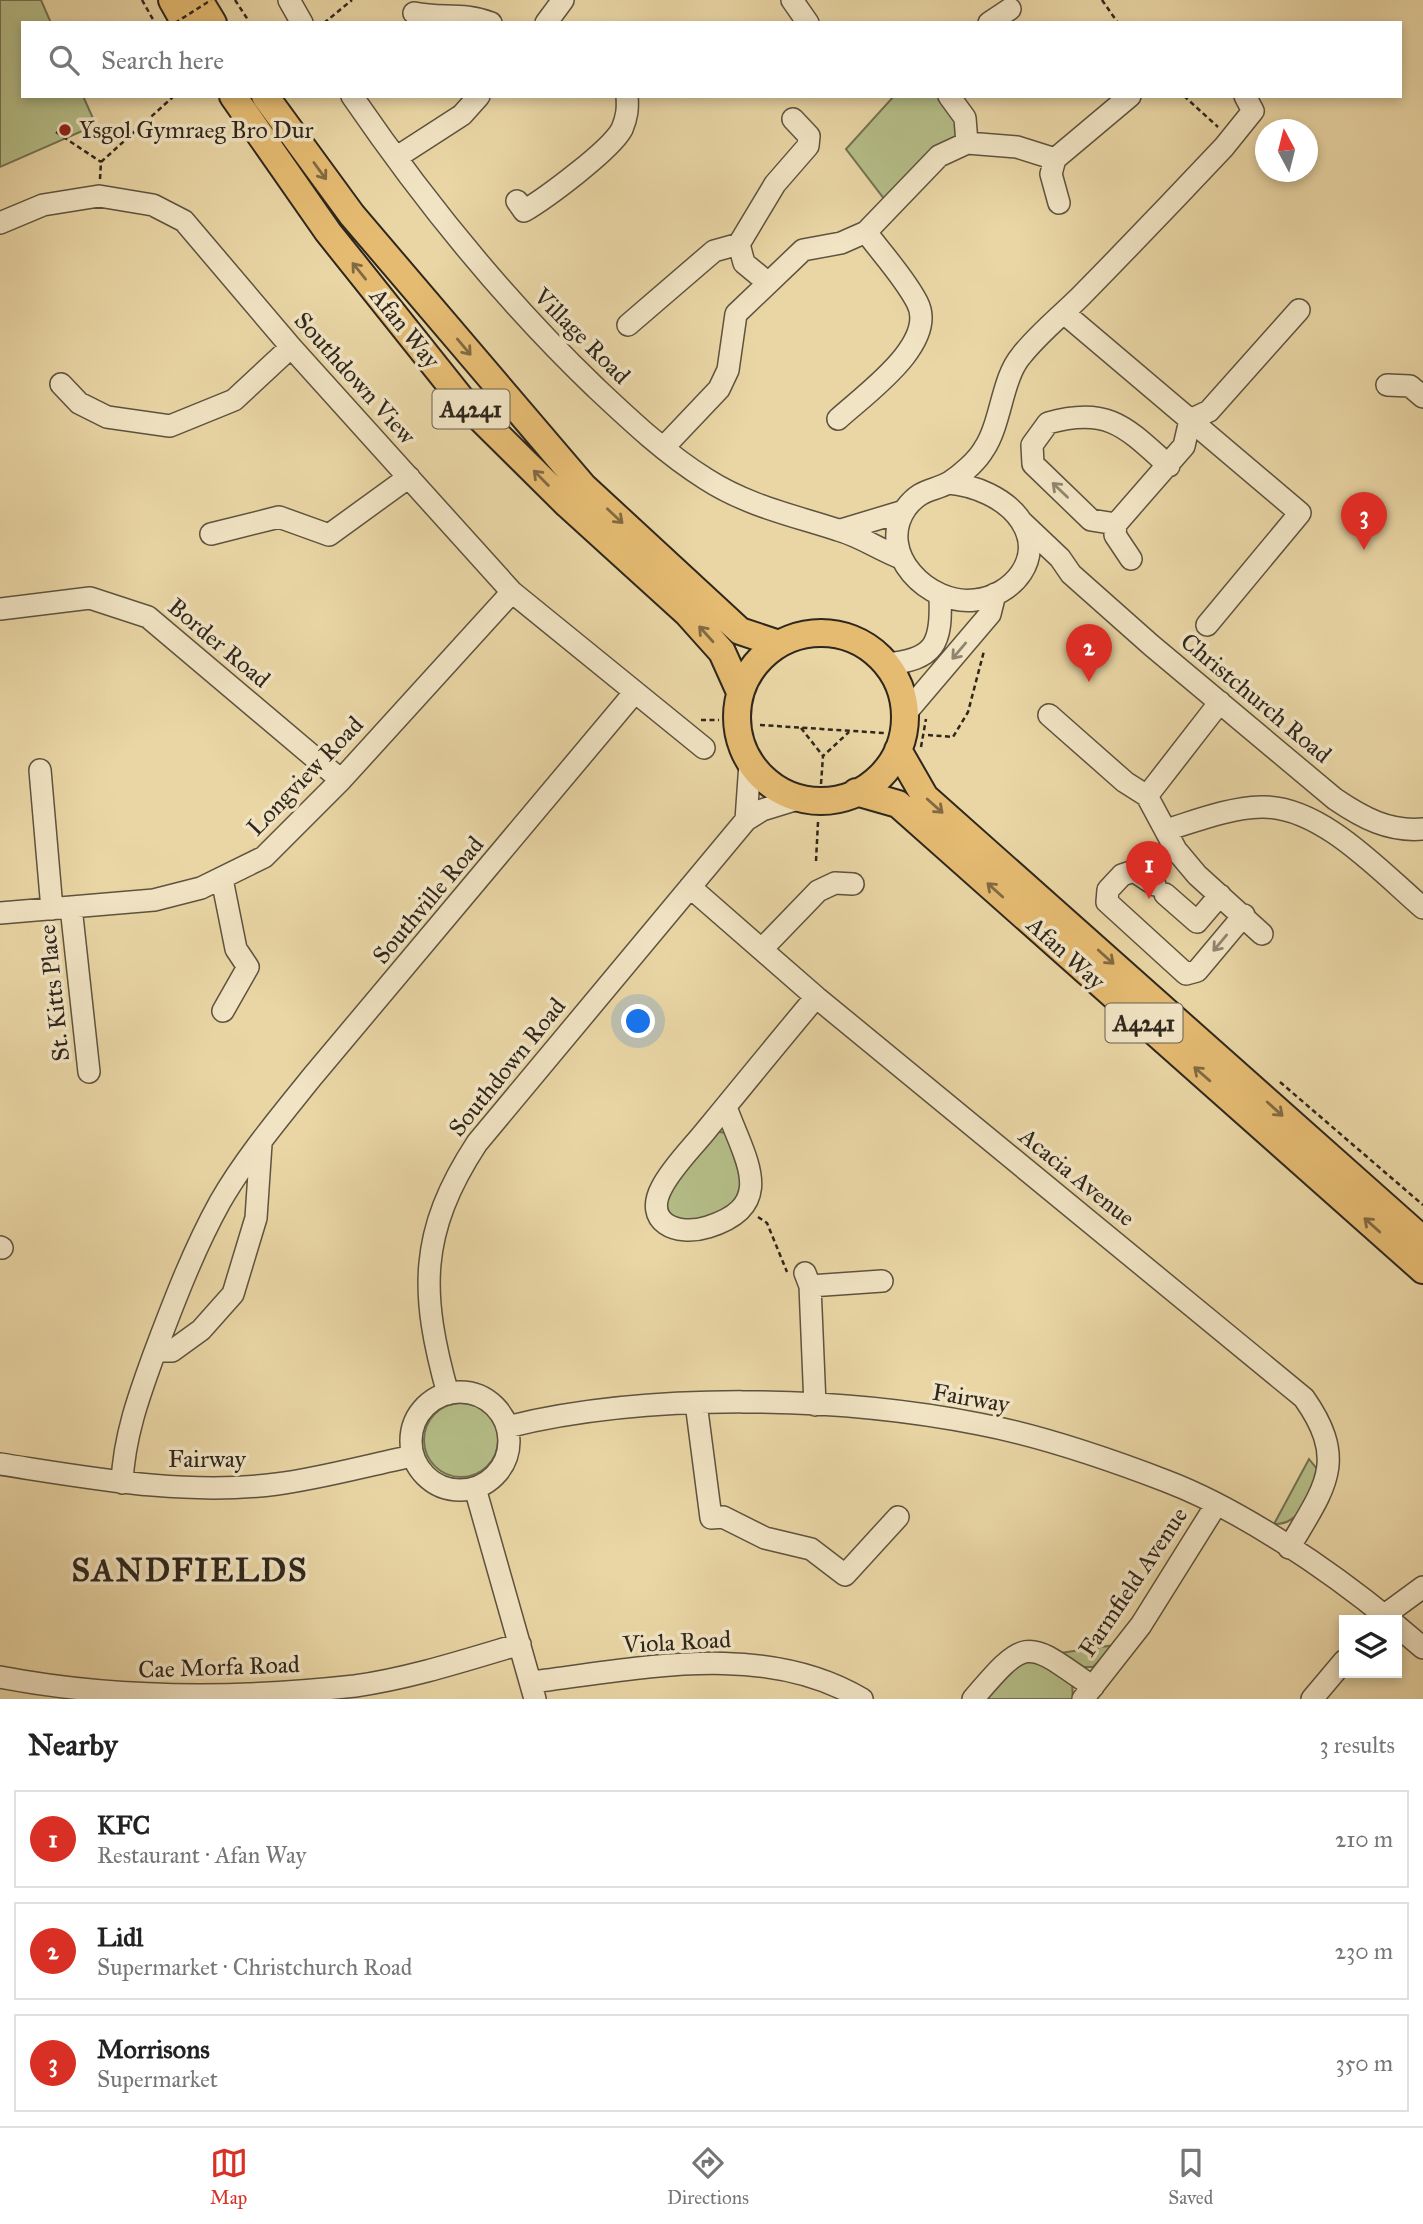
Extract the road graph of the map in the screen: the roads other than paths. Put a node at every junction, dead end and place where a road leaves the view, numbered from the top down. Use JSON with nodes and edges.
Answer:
{"nodes":[{"id":1,"x":172,"y":0,"type":"edge"},
{"id":2,"x":199,"y":0,"type":"edge"},
{"id":3,"x":289,"y":0,"type":"edge"},
{"id":4,"x":792,"y":0,"type":"edge"},
{"id":5,"x":1010,"y":9,"type":"dead end"},
{"id":6,"x":414,"y":13,"type":"dead end"},
{"id":7,"x":184,"y":21,"type":"edge"},
{"id":8,"x":212,"y":21,"type":"edge"},
{"id":9,"x":301,"y":21,"type":"edge"},
{"id":10,"x":484,"y":21,"type":"edge"},
{"id":11,"x":807,"y":21,"type":"edge"},
{"id":12,"x":992,"y":21,"type":"edge"},
{"id":13,"x":234,"y":98,"type":"edge"},
{"id":14,"x":266,"y":98,"type":"edge"},
{"id":15,"x":353,"y":98,"type":"edge"},
{"id":16,"x":477,"y":98,"type":"edge"},
{"id":17,"x":627,"y":98,"type":"edge"},
{"id":18,"x":950,"y":98,"type":"edge"},
{"id":19,"x":1128,"y":98,"type":"edge"},
{"id":20,"x":1249,"y":104,"type":"edge"},
{"id":21,"x":793,"y":119,"type":"dead end"},
{"id":22,"x":967,"y":143,"type":"junction"},
{"id":23,"x":397,"y":157,"type":"junction"},
{"id":24,"x":1055,"y":159,"type":"junction"},
{"id":25,"x":517,"y":201,"type":"dead end"},
{"id":26,"x":1059,"y":203,"type":"dead end"},
{"id":27,"x":0,"y":223,"type":"edge"},
{"id":28,"x":866,"y":232,"type":"junction"},
{"id":29,"x":740,"y":244,"type":"junction"},
{"id":30,"x":767,"y":282,"type":"junction"},
{"id":31,"x":1299,"y":310,"type":"dead end"},
{"id":32,"x":1064,"y":313,"type":"junction"},
{"id":33,"x":628,"y":325,"type":"dead end"},
{"id":34,"x":291,"y":347,"type":"junction"},
{"id":35,"x":61,"y":384,"type":"dead end"},
{"id":36,"x":1387,"y":385,"type":"dead end"},
{"id":37,"x":1423,"y":397,"type":"edge"},
{"id":38,"x":838,"y":419,"type":"dead end"},
{"id":39,"x":1190,"y":420,"type":"junction"},
{"id":40,"x":664,"y":447,"type":"junction"},
{"id":41,"x":985,"y":448,"type":"junction"},
{"id":42,"x":1169,"y":466,"type":"junction"},
{"id":43,"x":409,"y":477,"type":"junction"},
{"id":44,"x":948,"y":483,"type":"junction"},
{"id":45,"x":993,"y":496,"type":"junction"},
{"id":46,"x":904,"y":511,"type":"junction"},
{"id":47,"x":1021,"y":521,"type":"junction"},
{"id":48,"x":1116,"y":524,"type":"junction"},
{"id":49,"x":841,"y":530,"type":"junction"},
{"id":50,"x":211,"y":534,"type":"dead end"},
{"id":51,"x":901,"y":558,"type":"junction"},
{"id":52,"x":1131,"y":559,"type":"dead end"},
{"id":53,"x":1072,"y":574,"type":"junction"},
{"id":54,"x":1022,"y":575,"type":"junction"},
{"id":55,"x":512,"y":592,"type":"junction"},
{"id":56,"x":995,"y":594,"type":"junction"},
{"id":57,"x":940,"y":598,"type":"junction"},
{"id":58,"x":0,"y":609,"type":"edge"},
{"id":59,"x":1207,"y":625,"type":"dead end"},
{"id":60,"x":779,"y":644,"type":"junction"},
{"id":61,"x":886,"y":664,"type":"junction"},
{"id":62,"x":635,"y":692,"type":"junction"},
{"id":63,"x":740,"y":692,"type":"junction"},
{"id":64,"x":1220,"y":702,"type":"junction"},
{"id":65,"x":905,"y":714,"type":"junction"},
{"id":66,"x":1049,"y":715,"type":"dead end"},
{"id":67,"x":891,"y":742,"type":"junction"},
{"id":68,"x":704,"y":748,"type":"dead end"},
{"id":69,"x":750,"y":763,"type":"junction"},
{"id":70,"x":40,"y":770,"type":"dead end"},
{"id":71,"x":341,"y":780,"type":"junction"},
{"id":72,"x":811,"y":791,"type":"junction"},
{"id":73,"x":856,"y":792,"type":"junction"},
{"id":74,"x":1147,"y":796,"type":"junction"},
{"id":75,"x":746,"y":820,"type":"junction"},
{"id":76,"x":1423,"y":829,"type":"edge"},
{"id":77,"x":1166,"y":830,"type":"junction"},
{"id":78,"x":222,"y":879,"type":"junction"},
{"id":79,"x":853,"y":884,"type":"dead end"},
{"id":80,"x":690,"y":887,"type":"junction"},
{"id":81,"x":1220,"y":895,"type":"junction"},
{"id":82,"x":62,"y":908,"type":"junction"},
{"id":83,"x":1423,"y":908,"type":"edge"},
{"id":84,"x":0,"y":913,"type":"edge"},
{"id":85,"x":1244,"y":915,"type":"junction"},
{"id":86,"x":1262,"y":934,"type":"dead end"},
{"id":87,"x":762,"y":949,"type":"junction"},
{"id":88,"x":816,"y":996,"type":"junction"},
{"id":89,"x":223,"y":1011,"type":"dead end"},
{"id":90,"x":89,"y":1072,"type":"dead end"},
{"id":91,"x":726,"y":1107,"type":"junction"},
{"id":92,"x":261,"y":1141,"type":"junction"},
{"id":93,"x":1423,"y":1240,"type":"edge"},
{"id":94,"x":1423,"y":1270,"type":"edge"},
{"id":95,"x":882,"y":1281,"type":"dead end"},
{"id":96,"x":156,"y":1351,"type":"junction"},
{"id":97,"x":448,"y":1394,"type":"junction"},
{"id":98,"x":696,"y":1403,"type":"junction"},
{"id":99,"x":815,"y":1405,"type":"junction"},
{"id":100,"x":507,"y":1427,"type":"junction"},
{"id":101,"x":414,"y":1456,"type":"junction"},
{"id":102,"x":0,"y":1464,"type":"edge"},
{"id":103,"x":122,"y":1483,"type":"junction"},
{"id":104,"x":475,"y":1488,"type":"junction"},
{"id":105,"x":1216,"y":1505,"type":"junction"},
{"id":106,"x":898,"y":1517,"type":"dead end"},
{"id":107,"x":1289,"y":1548,"type":"junction"},
{"id":108,"x":1423,"y":1587,"type":"edge"},
{"id":109,"x":1380,"y":1615,"type":"edge"},
{"id":110,"x":1392,"y":1615,"type":"edge"},
{"id":111,"x":1402,"y":1632,"type":"edge"},
{"id":112,"x":520,"y":1644,"type":"junction"},
{"id":113,"x":1423,"y":1648,"type":"edge"},
{"id":114,"x":1339,"y":1667,"type":"edge"},
{"id":115,"x":0,"y":1677,"type":"edge"},
{"id":116,"x":534,"y":1690,"type":"edge"},
{"id":117,"x":357,"y":1693,"type":"edge"},
{"id":118,"x":1088,"y":1693,"type":"edge"},
{"id":119,"x":77,"y":1696,"type":"edge"},
{"id":120,"x":862,"y":1699,"type":"edge"},
{"id":121,"x":973,"y":1699,"type":"edge"},
{"id":122,"x":1312,"y":1699,"type":"edge"}],
"edges":[{"from":1,"to":7,"type":"main road"},
{"from":2,"to":8,"type":"main road"},
{"from":3,"to":9,"type":"street"},
{"from":4,"to":11,"type":"street"},
{"from":5,"to":12,"type":"street"},
{"from":6,"to":10,"type":"street"},
{"from":63,"to":13,"type":"main road","name":"Afan Way","number":"A4241","one_way":true},
{"from":14,"to":60,"type":"main road","name":"Afan Way","number":"A4241","one_way":true},
{"from":15,"to":23,"type":"street","name":"Village Road"},
{"from":16,"to":23,"type":"street"},
{"from":17,"to":25,"type":"street"},
{"from":18,"to":22,"type":"street"},
{"from":19,"to":24,"type":"street"},
{"from":20,"to":32,"type":"street"},
{"from":21,"to":29,"type":"street"},
{"from":22,"to":24,"type":"street"},
{"from":22,"to":28,"type":"street"},
{"from":23,"to":40,"type":"street","name":"Village Road"},
{"from":24,"to":26,"type":"street"},
{"from":27,"to":34,"type":"street","name":"Southdown View"},
{"from":28,"to":30,"type":"street"},
{"from":28,"to":38,"type":"street"},
{"from":29,"to":30,"type":"street"},
{"from":29,"to":33,"type":"street"},
{"from":30,"to":40,"type":"street"},
{"from":31,"to":39,"type":"street"},
{"from":32,"to":39,"type":"street"},
{"from":32,"to":41,"type":"street"},
{"from":34,"to":35,"type":"street"},
{"from":34,"to":43,"type":"street","name":"Southdown View"},
{"from":36,"to":37,"type":"street"},
{"from":39,"to":42,"type":"street"},
{"from":39,"to":59,"type":"street"},
{"from":40,"to":49,"type":"street","name":"Village Road"},
{"from":41,"to":44,"type":"street"},
{"from":41,"to":45,"type":"street"},
{"from":42,"to":48,"type":"street"},
{"from":48,"to":42,"type":"street","one_way":true},
{"from":43,"to":50,"type":"street"},
{"from":43,"to":55,"type":"street","name":"Southdown View"},
{"from":44,"to":45,"type":"street"},
{"from":44,"to":46,"type":"street"},
{"from":45,"to":47,"type":"street"},
{"from":46,"to":49,"type":"street"},
{"from":46,"to":51,"type":"street"},
{"from":47,"to":53,"type":"street","name":"Christchurch Road"},
{"from":47,"to":54,"type":"street"},
{"from":48,"to":52,"type":"street"},
{"from":49,"to":51,"type":"street","name":"Village Road"},
{"from":51,"to":57,"type":"street"},
{"from":53,"to":54,"type":"street","name":"Christchurch Road"},
{"from":53,"to":64,"type":"street","name":"Christchurch Road"},
{"from":54,"to":56,"type":"street"},
{"from":55,"to":62,"type":"street","name":"Southdown View"},
{"from":55,"to":71,"type":"street","name":"Longview Road"},
{"from":56,"to":57,"type":"street"},
{"from":56,"to":65,"type":"street","one_way":true},
{"from":57,"to":61,"type":"street"},
{"from":58,"to":71,"type":"street","name":"Border Road"},
{"from":60,"to":61,"type":"main road","number":"A4241"},
{"from":60,"to":63,"type":"main road","number":"A4241"},
{"from":61,"to":65,"type":"main road","number":"A4241"},
{"from":62,"to":68,"type":"street","name":"Southdown View"},
{"from":62,"to":92,"type":"street","name":"Southville Road"},
{"from":63,"to":69,"type":"main road","number":"A4241"},
{"from":64,"to":74,"type":"street"},
{"from":64,"to":76,"type":"street","name":"Christchurch Road"},
{"from":65,"to":67,"type":"main road","number":"A4241"},
{"from":66,"to":74,"type":"street"},
{"from":67,"to":73,"type":"main road","number":"A4241"},
{"from":67,"to":93,"type":"main road","name":"Afan Way","number":"A4241","one_way":true},
{"from":69,"to":72,"type":"main road","number":"A4241"},
{"from":69,"to":75,"type":"street"},
{"from":70,"to":82,"type":"street","name":"St. Kitts Place"},
{"from":71,"to":78,"type":"street","name":"Longview Road"},
{"from":72,"to":73,"type":"main road","number":"A4241"},
{"from":72,"to":75,"type":"street","name":"Southdown Road"},
{"from":94,"to":73,"type":"main road","name":"Afan Way","number":"A4241","one_way":true},
{"from":74,"to":77,"type":"street"},
{"from":75,"to":80,"type":"street","name":"Southdown Road"},
{"from":77,"to":81,"type":"street"},
{"from":77,"to":83,"type":"street"},
{"from":78,"to":82,"type":"street","name":"Longview Road"},
{"from":78,"to":89,"type":"street"},
{"from":79,"to":87,"type":"street"},
{"from":80,"to":87,"type":"street","name":"Acacia Avenue"},
{"from":80,"to":97,"type":"street","name":"Southdown Road"},
{"from":81,"to":85,"type":"street"},
{"from":85,"to":81,"type":"street","one_way":true},
{"from":82,"to":84,"type":"street","name":"Longview Road"},
{"from":82,"to":90,"type":"street","name":"St. Kitts Place"},
{"from":85,"to":86,"type":"street"},
{"from":87,"to":88,"type":"street","name":"Acacia Avenue"},
{"from":88,"to":91,"type":"street"},
{"from":88,"to":107,"type":"street","name":"Acacia Avenue"},
{"from":91,"to":91,"type":"street"},
{"from":92,"to":96,"type":"street","name":"Southville Road"},
{"from":92,"to":96,"type":"street"},
{"from":95,"to":99,"type":"street"},
{"from":96,"to":103,"type":"street","name":"Southville Road"},
{"from":97,"to":100,"type":"street"},
{"from":97,"to":101,"type":"street"},
{"from":98,"to":99,"type":"street","name":"Fairway"},
{"from":98,"to":100,"type":"street","name":"Fairway"},
{"from":98,"to":106,"type":"street"},
{"from":99,"to":105,"type":"street","name":"Fairway"},
{"from":100,"to":104,"type":"street"},
{"from":101,"to":103,"type":"street","name":"Fairway"},
{"from":101,"to":104,"type":"street"},
{"from":102,"to":103,"type":"street","name":"Fairway"},
{"from":104,"to":112,"type":"street"},
{"from":105,"to":107,"type":"street","name":"Fairway"},
{"from":105,"to":118,"type":"street","name":"Farmfield Avenue"},
{"from":107,"to":109,"type":"street","name":"Fairway"},
{"from":108,"to":110,"type":"street"},
{"from":111,"to":113,"type":"street","name":"Fairway"},
{"from":112,"to":116,"type":"street"},
{"from":112,"to":117,"type":"street","name":"Cae Morfa Road"},
{"from":114,"to":122,"type":"street"},
{"from":115,"to":119,"type":"street","name":"Cae Morfa Road"},
{"from":116,"to":120,"type":"street","name":"Viola Road"},
{"from":117,"to":119,"type":"street","name":"Cae Morfa Road"},
{"from":118,"to":121,"type":"street","name":"Farmfield Avenue"}]}
